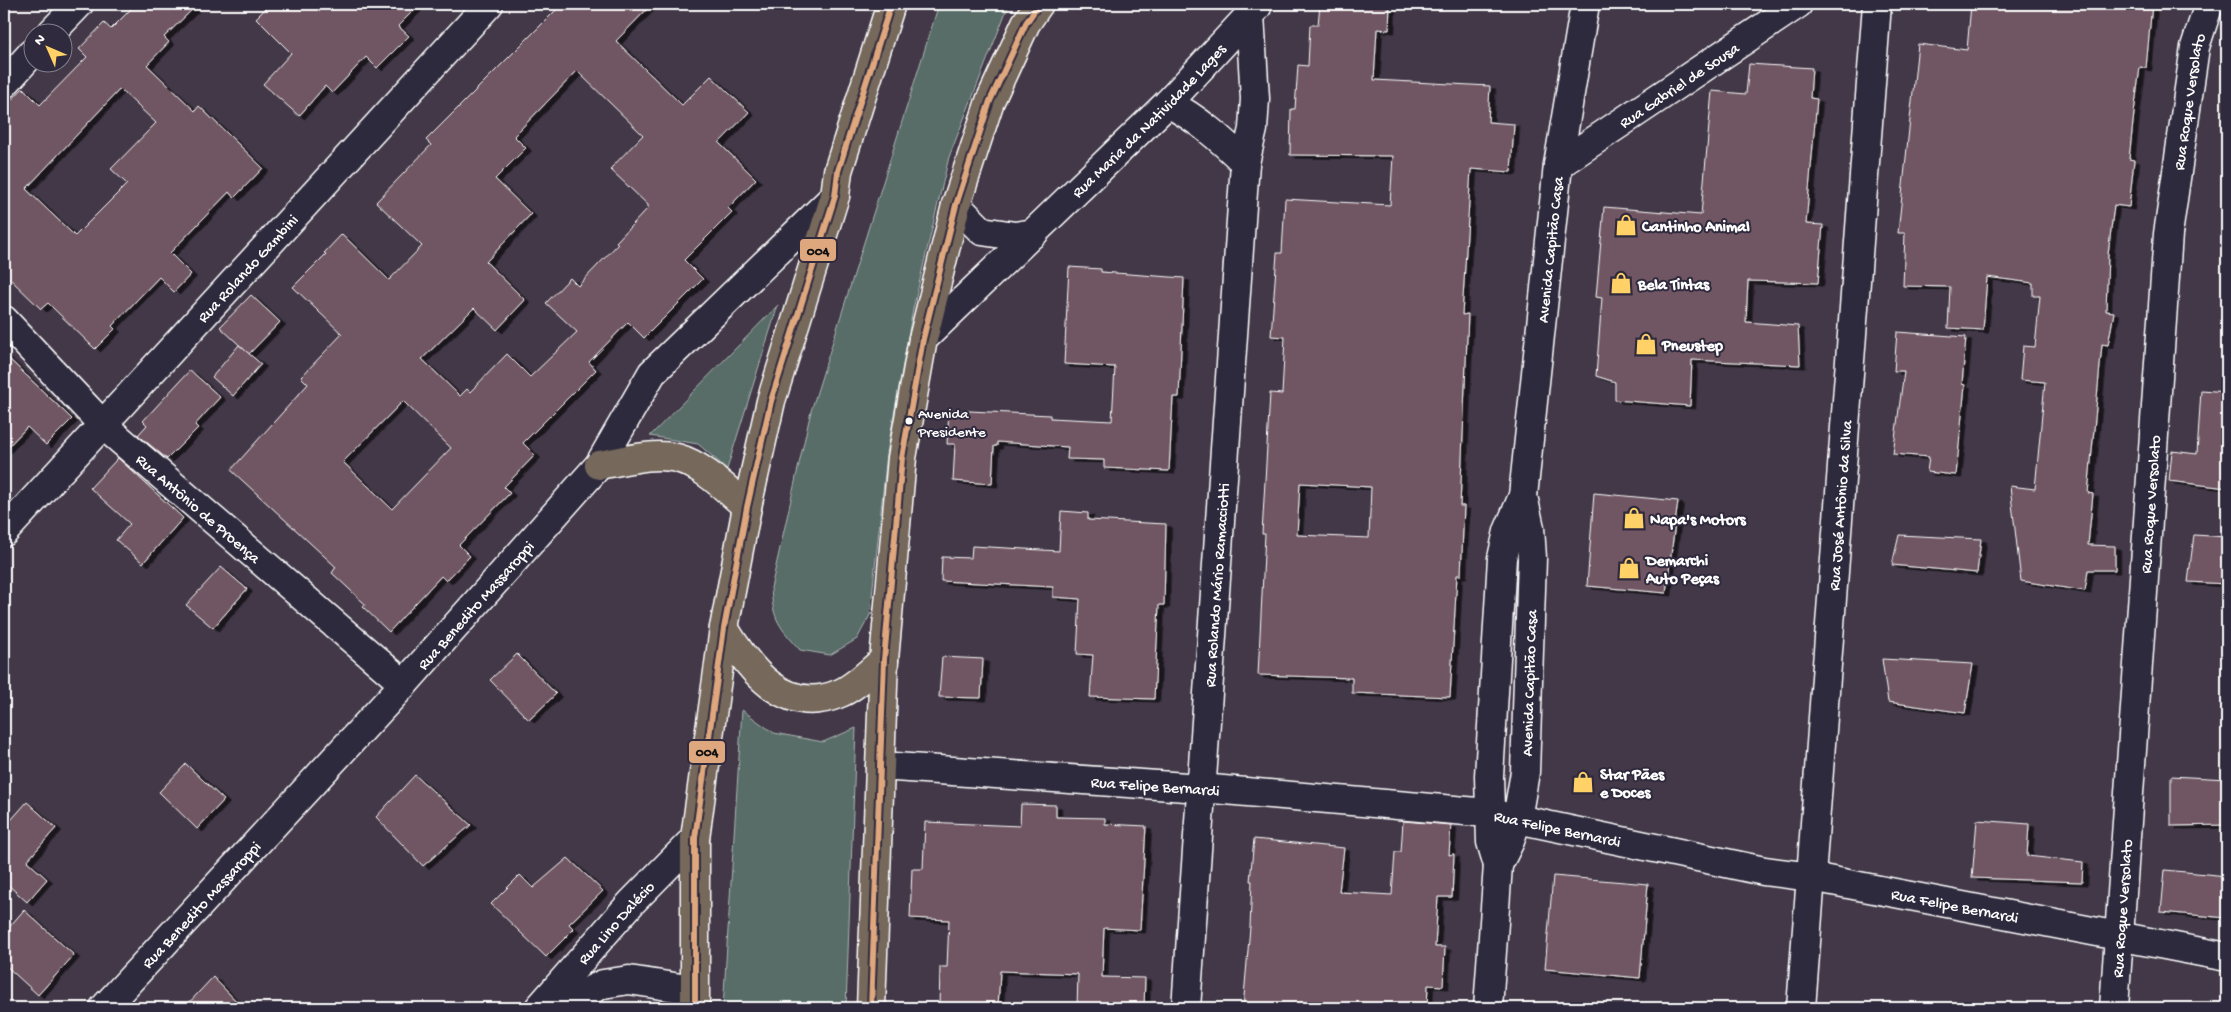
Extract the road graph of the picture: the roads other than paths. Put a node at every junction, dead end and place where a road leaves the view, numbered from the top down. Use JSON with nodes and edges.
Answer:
{"nodes":[{"id":1,"x":79,"y":4,"type":"edge"},
{"id":2,"x":489,"y":4,"type":"edge"},
{"id":3,"x":891,"y":4,"type":"edge"},
{"id":4,"x":1040,"y":4,"type":"edge"},
{"id":5,"x":1585,"y":4,"type":"edge"},
{"id":6,"x":1798,"y":4,"type":"edge"},
{"id":7,"x":1877,"y":4,"type":"edge"},
{"id":8,"x":2209,"y":4,"type":"edge"},
{"id":9,"x":1255,"y":9,"type":"edge"},
{"id":10,"x":62,"y":22,"type":"edge"},
{"id":11,"x":22,"y":64,"type":"edge"},
{"id":12,"x":4,"y":84,"type":"edge"},
{"id":13,"x":1168,"y":103,"type":"junction"},
{"id":14,"x":1245,"y":163,"type":"junction"},
{"id":15,"x":1558,"y":165,"type":"junction"},
{"id":16,"x":835,"y":196,"type":"junction"},
{"id":17,"x":956,"y":206,"type":"junction"},
{"id":18,"x":1034,"y":233,"type":"junction"},
{"id":19,"x":4,"y":320,"type":"edge"},
{"id":20,"x":923,"y":338,"type":"junction"},
{"id":21,"x":104,"y":425,"type":"junction"},
{"id":22,"x":599,"y":465,"type":"junction"},
{"id":23,"x":1523,"y":496,"type":"junction"},
{"id":24,"x":747,"y":507,"type":"junction"},
{"id":25,"x":4,"y":532,"type":"edge"},
{"id":26,"x":724,"y":628,"type":"junction"},
{"id":27,"x":884,"y":660,"type":"junction"},
{"id":28,"x":404,"y":684,"type":"junction"},
{"id":29,"x":880,"y":766,"type":"junction"},
{"id":30,"x":1200,"y":788,"type":"junction"},
{"id":31,"x":1489,"y":813,"type":"junction"},
{"id":32,"x":1517,"y":819,"type":"junction"},
{"id":33,"x":695,"y":838,"type":"junction"},
{"id":34,"x":1498,"y":866,"type":"junction"},
{"id":35,"x":1812,"y":877,"type":"junction"},
{"id":36,"x":2119,"y":937,"type":"junction"},
{"id":37,"x":2227,"y":957,"type":"edge"},
{"id":38,"x":695,"y":999,"type":"edge"},
{"id":39,"x":104,"y":1008,"type":"edge"},
{"id":40,"x":539,"y":1008,"type":"edge"},
{"id":41,"x":554,"y":1008,"type":"edge"},
{"id":42,"x":871,"y":1008,"type":"edge"},
{"id":43,"x":1186,"y":1008,"type":"edge"},
{"id":44,"x":1488,"y":1008,"type":"edge"},
{"id":45,"x":1801,"y":1008,"type":"edge"},
{"id":46,"x":2114,"y":1008,"type":"edge"}],
"edges":[{"from":1,"to":10,"type":"street"},
{"from":2,"to":21,"type":"street","name":"Rua Rolando Gambini"},
{"from":3,"to":16,"type":"main road"},
{"from":4,"to":17,"type":"main road"},
{"from":5,"to":15,"type":"street","name":"Avenida Capitão Casa"},
{"from":6,"to":15,"type":"street","name":"Rua Gabriel de Sousa"},
{"from":7,"to":35,"type":"street","name":"Rua José Antônio da Silva"},
{"from":8,"to":36,"type":"street","name":"Rua Roque Versolato"},
{"from":9,"to":13,"type":"street","name":"Rua Maria da Natividade Lages"},
{"from":9,"to":14,"type":"street","name":"Rua Rolando Mário Ramacciotti"},
{"from":11,"to":12,"type":"street"},
{"from":13,"to":14,"type":"street"},
{"from":13,"to":18,"type":"street","name":"Rua Maria da Natividade Lages"},
{"from":14,"to":30,"type":"street","name":"Rua Rolando Mário Ramacciotti"},
{"from":15,"to":23,"type":"street","name":"Avenida Capitão Casa"},
{"from":16,"to":22,"type":"street","name":"Rua Benedito Massaroppi"},
{"from":16,"to":24,"type":"main road"},
{"from":17,"to":18,"type":"street"},
{"from":17,"to":20,"type":"main road"},
{"from":18,"to":20,"type":"street","name":"Rua Maria da Natividade Lages"},
{"from":19,"to":21,"type":"street","name":"Rua Antônio de Proença"},
{"from":20,"to":27,"type":"main road"},
{"from":21,"to":25,"type":"street","name":"Rua Rolando Gambini"},
{"from":21,"to":28,"type":"street","name":"Rua Antônio de Proença"},
{"from":22,"to":24,"type":"main road"},
{"from":22,"to":28,"type":"street","name":"Rua Benedito Massaroppi"},
{"from":23,"to":31,"type":"street","name":"Avenida Capitão Casa"},
{"from":23,"to":32,"type":"street","name":"Avenida Capitão Casa"},
{"from":24,"to":26,"type":"main road"},
{"from":26,"to":27,"type":"main road"},
{"from":26,"to":33,"type":"main road"},
{"from":27,"to":29,"type":"main road"},
{"from":28,"to":39,"type":"street","name":"Rua Benedito Massaroppi"},
{"from":29,"to":30,"type":"street","name":"Rua Felipe Bernardi"},
{"from":29,"to":42,"type":"main road"},
{"from":30,"to":31,"type":"street","name":"Rua Felipe Bernardi"},
{"from":30,"to":43,"type":"street","name":"Rua Rolando Mário Ramacciotti"},
{"from":31,"to":32,"type":"street","name":"Rua Felipe Bernardi"},
{"from":31,"to":34,"type":"street","name":"Avenida Capitão Casa"},
{"from":32,"to":34,"type":"street","name":"Avenida Capitão Casa"},
{"from":32,"to":35,"type":"street","name":"Rua Felipe Bernardi"},
{"from":33,"to":38,"type":"main road"},
{"from":33,"to":40,"type":"street","name":"Rua Lino Dalécio"},
{"from":34,"to":44,"type":"street","name":"Avenida Capitão Casa"},
{"from":35,"to":36,"type":"street","name":"Rua Felipe Bernardi"},
{"from":35,"to":45,"type":"street","name":"Rua José Antônio da Silva"},
{"from":36,"to":37,"type":"street","name":"Rua Felipe Bernardi"},
{"from":36,"to":46,"type":"street","name":"Rua Roque Versolato"},
{"from":38,"to":41,"type":"street","name":"Rua Lino Dalécio"}]}
